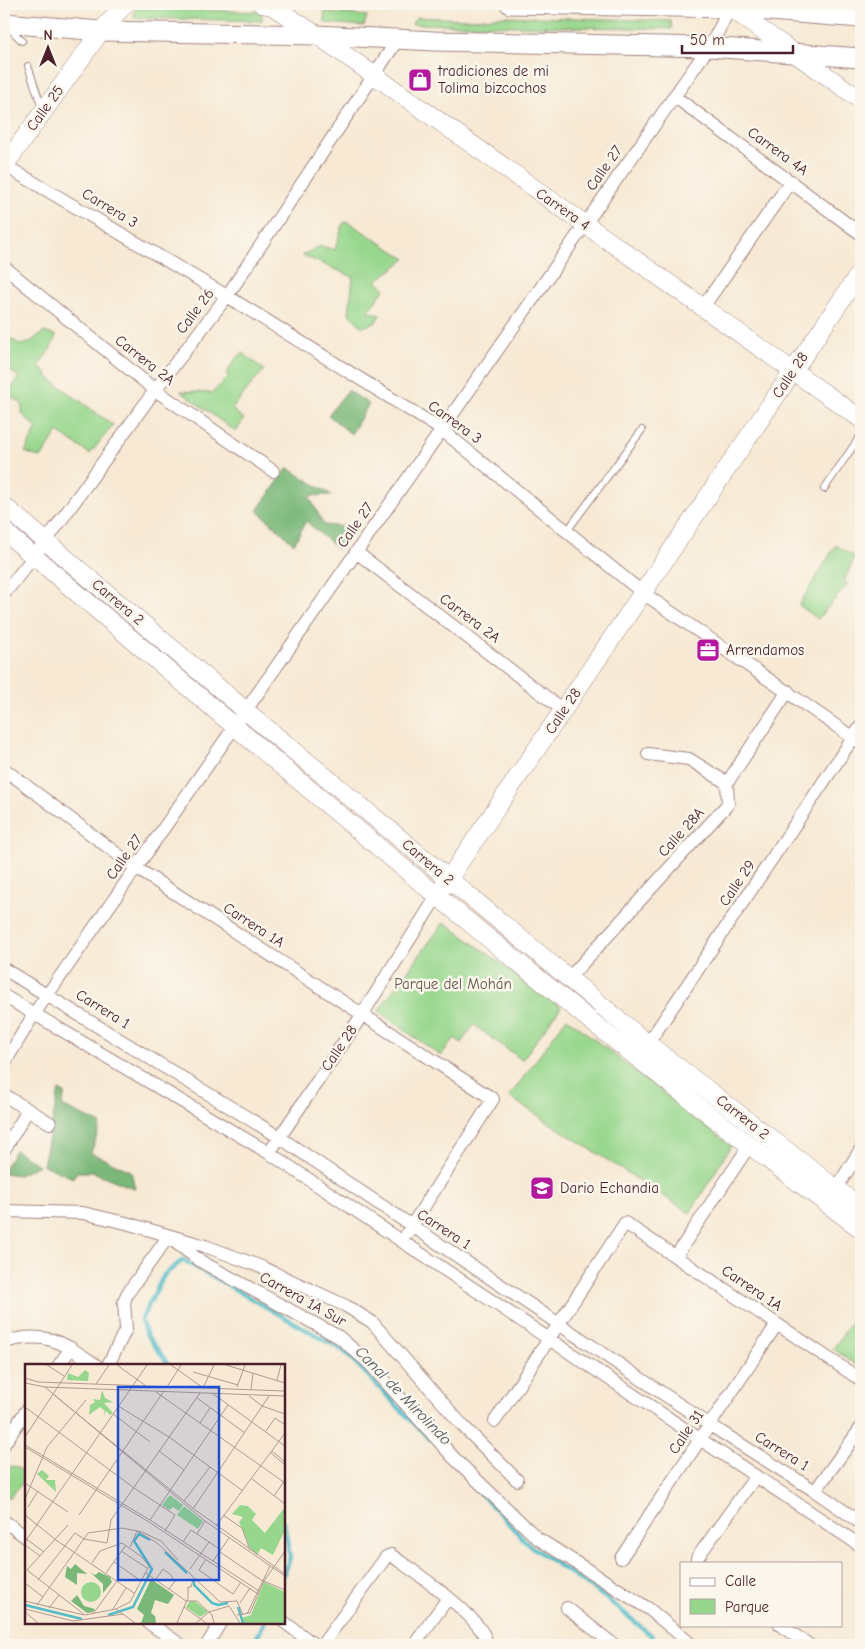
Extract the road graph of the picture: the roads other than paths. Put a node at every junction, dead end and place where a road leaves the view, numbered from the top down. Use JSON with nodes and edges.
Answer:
{"nodes":[{"id":1,"x":125,"y":4,"type":"edge"},
{"id":2,"x":262,"y":4,"type":"edge"},
{"id":3,"x":510,"y":4,"type":"edge"},
{"id":4,"x":729,"y":5,"type":"edge"},
{"id":5,"x":861,"y":18,"type":"edge"},
{"id":6,"x":4,"y":24,"type":"edge"},
{"id":7,"x":101,"y":31,"type":"junction"},
{"id":8,"x":317,"y":35,"type":"junction"},
{"id":9,"x":398,"y":39,"type":"junction"},
{"id":10,"x":22,"y":42,"type":"dead end"},
{"id":11,"x":708,"y":47,"type":"junction"},
{"id":12,"x":798,"y":54,"type":"junction"},
{"id":13,"x":861,"y":58,"type":"edge"},
{"id":14,"x":28,"y":66,"type":"dead end"},
{"id":15,"x":375,"y":76,"type":"junction"},
{"id":16,"x":674,"y":96,"type":"junction"},
{"id":17,"x":861,"y":100,"type":"edge"},
{"id":18,"x":42,"y":111,"type":"junction"},
{"id":19,"x":4,"y":165,"type":"edge"},
{"id":20,"x":791,"y":181,"type":"junction"},
{"id":21,"x":585,"y":224,"type":"junction"},
{"id":22,"x":861,"y":234,"type":"edge"},
{"id":23,"x":4,"y":267,"type":"edge"},
{"id":24,"x":861,"y":271,"type":"edge"},
{"id":25,"x":227,"y":296,"type":"junction"},
{"id":26,"x":703,"y":307,"type":"junction"},
{"id":27,"x":793,"y":371,"type":"junction"},
{"id":28,"x":155,"y":390,"type":"junction"},
{"id":29,"x":861,"y":419,"type":"edge"},
{"id":30,"x":442,"y":430,"type":"junction"},
{"id":31,"x":642,"y":430,"type":"dead end"},
{"id":32,"x":861,"y":435,"type":"edge"},
{"id":33,"x":273,"y":471,"type":"dead end"},
{"id":34,"x":824,"y":489,"type":"dead end"},
{"id":35,"x":4,"y":506,"type":"edge"},
{"id":36,"x":4,"y":531,"type":"edge"},
{"id":37,"x":567,"y":531,"type":"junction"},
{"id":38,"x":46,"y":541,"type":"junction"},
{"id":39,"x":356,"y":552,"type":"junction"},
{"id":40,"x":34,"y":557,"type":"junction"},
{"id":41,"x":643,"y":592,"type":"junction"},
{"id":42,"x":4,"y":594,"type":"edge"},
{"id":43,"x":788,"y":691,"type":"junction"},
{"id":44,"x":563,"y":710,"type":"junction"},
{"id":45,"x":246,"y":711,"type":"junction"},
{"id":46,"x":861,"y":726,"type":"edge"},
{"id":47,"x":234,"y":728,"type":"junction"},
{"id":48,"x":857,"y":740,"type":"edge"},
{"id":49,"x":648,"y":754,"type":"dead end"},
{"id":50,"x":4,"y":769,"type":"edge"},
{"id":51,"x":726,"y":783,"type":"junction"},
{"id":52,"x":356,"y":802,"type":"junction"},
{"id":53,"x":344,"y":820,"type":"junction"},
{"id":54,"x":136,"y":868,"type":"junction"},
{"id":55,"x":449,"y":879,"type":"junction"},
{"id":56,"x":437,"y":896,"type":"junction"},
{"id":57,"x":4,"y":969,"type":"edge"},
{"id":58,"x":569,"y":978,"type":"junction"},
{"id":59,"x":48,"y":994,"type":"junction"},
{"id":60,"x":4,"y":996,"type":"edge"},
{"id":61,"x":34,"y":1014,"type":"junction"},
{"id":62,"x":362,"y":1014,"type":"junction"},
{"id":63,"x":643,"y":1050,"type":"junction"},
{"id":64,"x":4,"y":1064,"type":"edge"},
{"id":65,"x":4,"y":1095,"type":"edge"},
{"id":66,"x":28,"y":1110,"type":"junction"},
{"id":67,"x":50,"y":1123,"type":"dead end"},
{"id":68,"x":279,"y":1137,"type":"junction"},
{"id":69,"x":749,"y":1146,"type":"junction"},
{"id":70,"x":861,"y":1149,"type":"edge"},
{"id":71,"x":4,"y":1150,"type":"edge"},
{"id":72,"x":269,"y":1153,"type":"junction"},
{"id":73,"x":836,"y":1189,"type":"junction"},
{"id":74,"x":861,"y":1208,"type":"edge"},
{"id":75,"x":4,"y":1211,"type":"edge"},
{"id":76,"x":411,"y":1227,"type":"junction"},
{"id":77,"x":861,"y":1229,"type":"edge"},
{"id":78,"x":168,"y":1237,"type":"junction"},
{"id":79,"x":400,"y":1241,"type":"junction"},
{"id":80,"x":676,"y":1256,"type":"junction"},
{"id":81,"x":558,"y":1324,"type":"junction"},
{"id":82,"x":777,"y":1324,"type":"junction"},
{"id":83,"x":547,"y":1339,"type":"junction"},
{"id":84,"x":4,"y":1342,"type":"edge"},
{"id":85,"x":71,"y":1348,"type":"junction"},
{"id":86,"x":60,"y":1364,"type":"edge"},
{"id":87,"x":95,"y":1364,"type":"edge"},
{"id":88,"x":108,"y":1364,"type":"edge"},
{"id":89,"x":861,"y":1380,"type":"edge"},
{"id":90,"x":25,"y":1412,"type":"edge"},
{"id":91,"x":495,"y":1421,"type":"dead end"},
{"id":92,"x":710,"y":1426,"type":"junction"},
{"id":93,"x":861,"y":1428,"type":"edge"},
{"id":94,"x":700,"y":1440,"type":"junction"},
{"id":95,"x":4,"y":1444,"type":"edge"},
{"id":96,"x":756,"y":1476,"type":"junction"},
{"id":97,"x":517,"y":1480,"type":"dead end"},
{"id":98,"x":815,"y":1491,"type":"junction"},
{"id":99,"x":4,"y":1521,"type":"edge"},
{"id":100,"x":861,"y":1523,"type":"edge"},
{"id":101,"x":25,"y":1536,"type":"edge"},
{"id":102,"x":861,"y":1546,"type":"edge"},
{"id":103,"x":621,"y":1558,"type":"dead end"},
{"id":104,"x":697,"y":1560,"type":"edge"},
{"id":105,"x":448,"y":1598,"type":"junction"},
{"id":106,"x":567,"y":1608,"type":"dead end"},
{"id":107,"x":285,"y":1623,"type":"edge"},
{"id":108,"x":150,"y":1624,"type":"edge"},
{"id":109,"x":219,"y":1624,"type":"edge"},
{"id":110,"x":781,"y":1626,"type":"edge"},
{"id":111,"x":181,"y":1645,"type":"edge"},
{"id":112,"x":207,"y":1645,"type":"edge"},
{"id":113,"x":316,"y":1645,"type":"edge"},
{"id":114,"x":322,"y":1645,"type":"edge"},
{"id":115,"x":414,"y":1645,"type":"edge"},
{"id":116,"x":487,"y":1645,"type":"edge"},
{"id":117,"x":614,"y":1645,"type":"edge"},
{"id":118,"x":692,"y":1645,"type":"edge"},
{"id":119,"x":809,"y":1645,"type":"edge"}],
"edges":[{"from":1,"to":7,"type":"street","name":"Calle 25"},
{"from":2,"to":8,"type":"street","name":"Carrera 4"},
{"from":3,"to":4,"type":"main road"},
{"from":4,"to":5,"type":"main road"},
{"from":4,"to":11,"type":"street","name":"Calle 27"},
{"from":4,"to":12,"type":"street"},
{"from":6,"to":7,"type":"main road"},
{"from":6,"to":10,"type":"lane"},
{"from":7,"to":8,"type":"main road"},
{"from":7,"to":18,"type":"street","name":"Calle 25"},
{"from":8,"to":9,"type":"main road"},
{"from":8,"to":15,"type":"street","name":"Carrera 4"},
{"from":9,"to":11,"type":"main road"},
{"from":9,"to":15,"type":"street","name":"Calle 26"},
{"from":11,"to":12,"type":"main road"},
{"from":11,"to":16,"type":"street","name":"Calle 27"},
{"from":12,"to":13,"type":"main road"},
{"from":12,"to":17,"type":"street"},
{"from":14,"to":18,"type":"lane"},
{"from":15,"to":21,"type":"street","name":"Carrera 4"},
{"from":15,"to":25,"type":"street","name":"Calle 26"},
{"from":16,"to":20,"type":"street","name":"Carrera 4A"},
{"from":16,"to":21,"type":"street","name":"Calle 27"},
{"from":18,"to":19,"type":"street","name":"Calle 25"},
{"from":19,"to":25,"type":"street","name":"Carrera 3"},
{"from":20,"to":22,"type":"street","name":"Carrera 4A"},
{"from":20,"to":26,"type":"street"},
{"from":21,"to":26,"type":"street","name":"Carrera 4"},
{"from":21,"to":30,"type":"street","name":"Calle 27"},
{"from":23,"to":28,"type":"street","name":"Carrera 2A"},
{"from":24,"to":27,"type":"street","name":"Calle 28"},
{"from":25,"to":28,"type":"street","name":"Calle 26"},
{"from":25,"to":30,"type":"street","name":"Carrera 3"},
{"from":26,"to":27,"type":"street","name":"Carrera 4"},
{"from":27,"to":29,"type":"street","name":"Carrera 4"},
{"from":27,"to":41,"type":"street","name":"Calle 28"},
{"from":28,"to":33,"type":"street","name":"Carrera 2A"},
{"from":28,"to":38,"type":"street","name":"Calle 26"},
{"from":30,"to":37,"type":"street","name":"Carrera 3"},
{"from":30,"to":39,"type":"street","name":"Calle 27"},
{"from":31,"to":37,"type":"lane"},
{"from":32,"to":34,"type":"lane"},
{"from":35,"to":38,"type":"street","name":"Carrera 2"},
{"from":36,"to":40,"type":"street","name":"Carrera 2"},
{"from":37,"to":41,"type":"street","name":"Carrera 3"},
{"from":38,"to":40,"type":"street","name":"Calle 26"},
{"from":38,"to":45,"type":"street","name":"Carrera 2"},
{"from":39,"to":44,"type":"street","name":"Carrera 2A"},
{"from":39,"to":45,"type":"street","name":"Calle 27"},
{"from":40,"to":42,"type":"street","name":"Calle 26"},
{"from":40,"to":47,"type":"street","name":"Carrera 2"},
{"from":41,"to":43,"type":"street","name":"Carrera 3"},
{"from":41,"to":44,"type":"street","name":"Calle 28"},
{"from":43,"to":48,"type":"street","name":"Carrera 3"},
{"from":43,"to":51,"type":"street"},
{"from":44,"to":55,"type":"street","name":"Calle 28"},
{"from":45,"to":47,"type":"street","name":"Calle 27"},
{"from":45,"to":52,"type":"street","name":"Carrera 2"},
{"from":46,"to":48,"type":"street","name":"Calle 29"},
{"from":47,"to":53,"type":"street","name":"Carrera 2"},
{"from":47,"to":54,"type":"street","name":"Calle 27"},
{"from":48,"to":63,"type":"street","name":"Calle 29"},
{"from":49,"to":51,"type":"street"},
{"from":50,"to":54,"type":"street","name":"Carrera 1A"},
{"from":51,"to":58,"type":"street","name":"Calle 28A"},
{"from":52,"to":53,"type":"street"},
{"from":52,"to":55,"type":"street","name":"Carrera 2"},
{"from":53,"to":56,"type":"street","name":"Carrera 2"},
{"from":54,"to":59,"type":"street","name":"Calle 27"},
{"from":54,"to":62,"type":"street","name":"Carrera 1A"},
{"from":55,"to":56,"type":"street","name":"Calle 28"},
{"from":55,"to":58,"type":"street","name":"Carrera 2"},
{"from":56,"to":62,"type":"street","name":"Calle 28"},
{"from":56,"to":63,"type":"street","name":"Carrera 2"},
{"from":57,"to":59,"type":"street","name":"Carrera 1"},
{"from":58,"to":63,"type":"street","name":"Carrera 2"},
{"from":59,"to":61,"type":"street","name":"Calle 27"},
{"from":59,"to":68,"type":"street","name":"Carrera 1"},
{"from":60,"to":61,"type":"street"},
{"from":61,"to":64,"type":"street","name":"Calle 27"},
{"from":61,"to":72,"type":"street"},
{"from":62,"to":68,"type":"street","name":"Calle 28"},
{"from":62,"to":76,"type":"street","name":"Carrera 1A"},
{"from":63,"to":69,"type":"street","name":"Carrera 2"},
{"from":63,"to":73,"type":"street","name":"Carrera 2"},
{"from":65,"to":66,"type":"street"},
{"from":66,"to":67,"type":"street"},
{"from":66,"to":71,"type":"street"},
{"from":68,"to":72,"type":"street","name":"Calle 28"},
{"from":68,"to":76,"type":"street","name":"Carrera 1"},
{"from":69,"to":77,"type":"street","name":"Carrera 2"},
{"from":69,"to":80,"type":"street"},
{"from":70,"to":73,"type":"street"},
{"from":72,"to":79,"type":"street"},
{"from":73,"to":74,"type":"street","name":"Carrera 2"},
{"from":75,"to":78,"type":"street","name":"Carrera 1A Sur"},
{"from":76,"to":79,"type":"street"},
{"from":76,"to":81,"type":"street","name":"Carrera 1"},
{"from":78,"to":88,"type":"street"},
{"from":78,"to":97,"type":"street","name":"Carrera 1A Sur"},
{"from":78,"to":118,"type":"street","name":"Carrera 1A Sur"},
{"from":79,"to":83,"type":"street"},
{"from":80,"to":81,"type":"street","name":"Carrera 1A"},
{"from":80,"to":82,"type":"street","name":"Carrera 1A"},
{"from":81,"to":83,"type":"street"},
{"from":81,"to":92,"type":"street","name":"Carrera 1"},
{"from":82,"to":89,"type":"street","name":"Carrera 1A"},
{"from":82,"to":92,"type":"street","name":"Calle 31"},
{"from":83,"to":91,"type":"street"},
{"from":83,"to":94,"type":"street"},
{"from":84,"to":85,"type":"street"},
{"from":85,"to":86,"type":"street"},
{"from":85,"to":87,"type":"street"},
{"from":90,"to":95,"type":"street"},
{"from":92,"to":94,"type":"street","name":"Calle 31"},
{"from":92,"to":98,"type":"street","name":"Carrera 1"},
{"from":93,"to":98,"type":"street"},
{"from":94,"to":96,"type":"street"},
{"from":94,"to":103,"type":"street","name":"Calle 31"},
{"from":96,"to":102,"type":"street"},
{"from":96,"to":104,"type":"street"},
{"from":98,"to":100,"type":"street","name":"Carrera 1"},
{"from":99,"to":101,"type":"street"},
{"from":105,"to":114,"type":"street"},
{"from":105,"to":115,"type":"street"},
{"from":105,"to":116,"type":"street"},
{"from":106,"to":117,"type":"street"},
{"from":107,"to":113,"type":"street"},
{"from":108,"to":111,"type":"street"},
{"from":109,"to":112,"type":"street"},
{"from":110,"to":119,"type":"street"}]}
